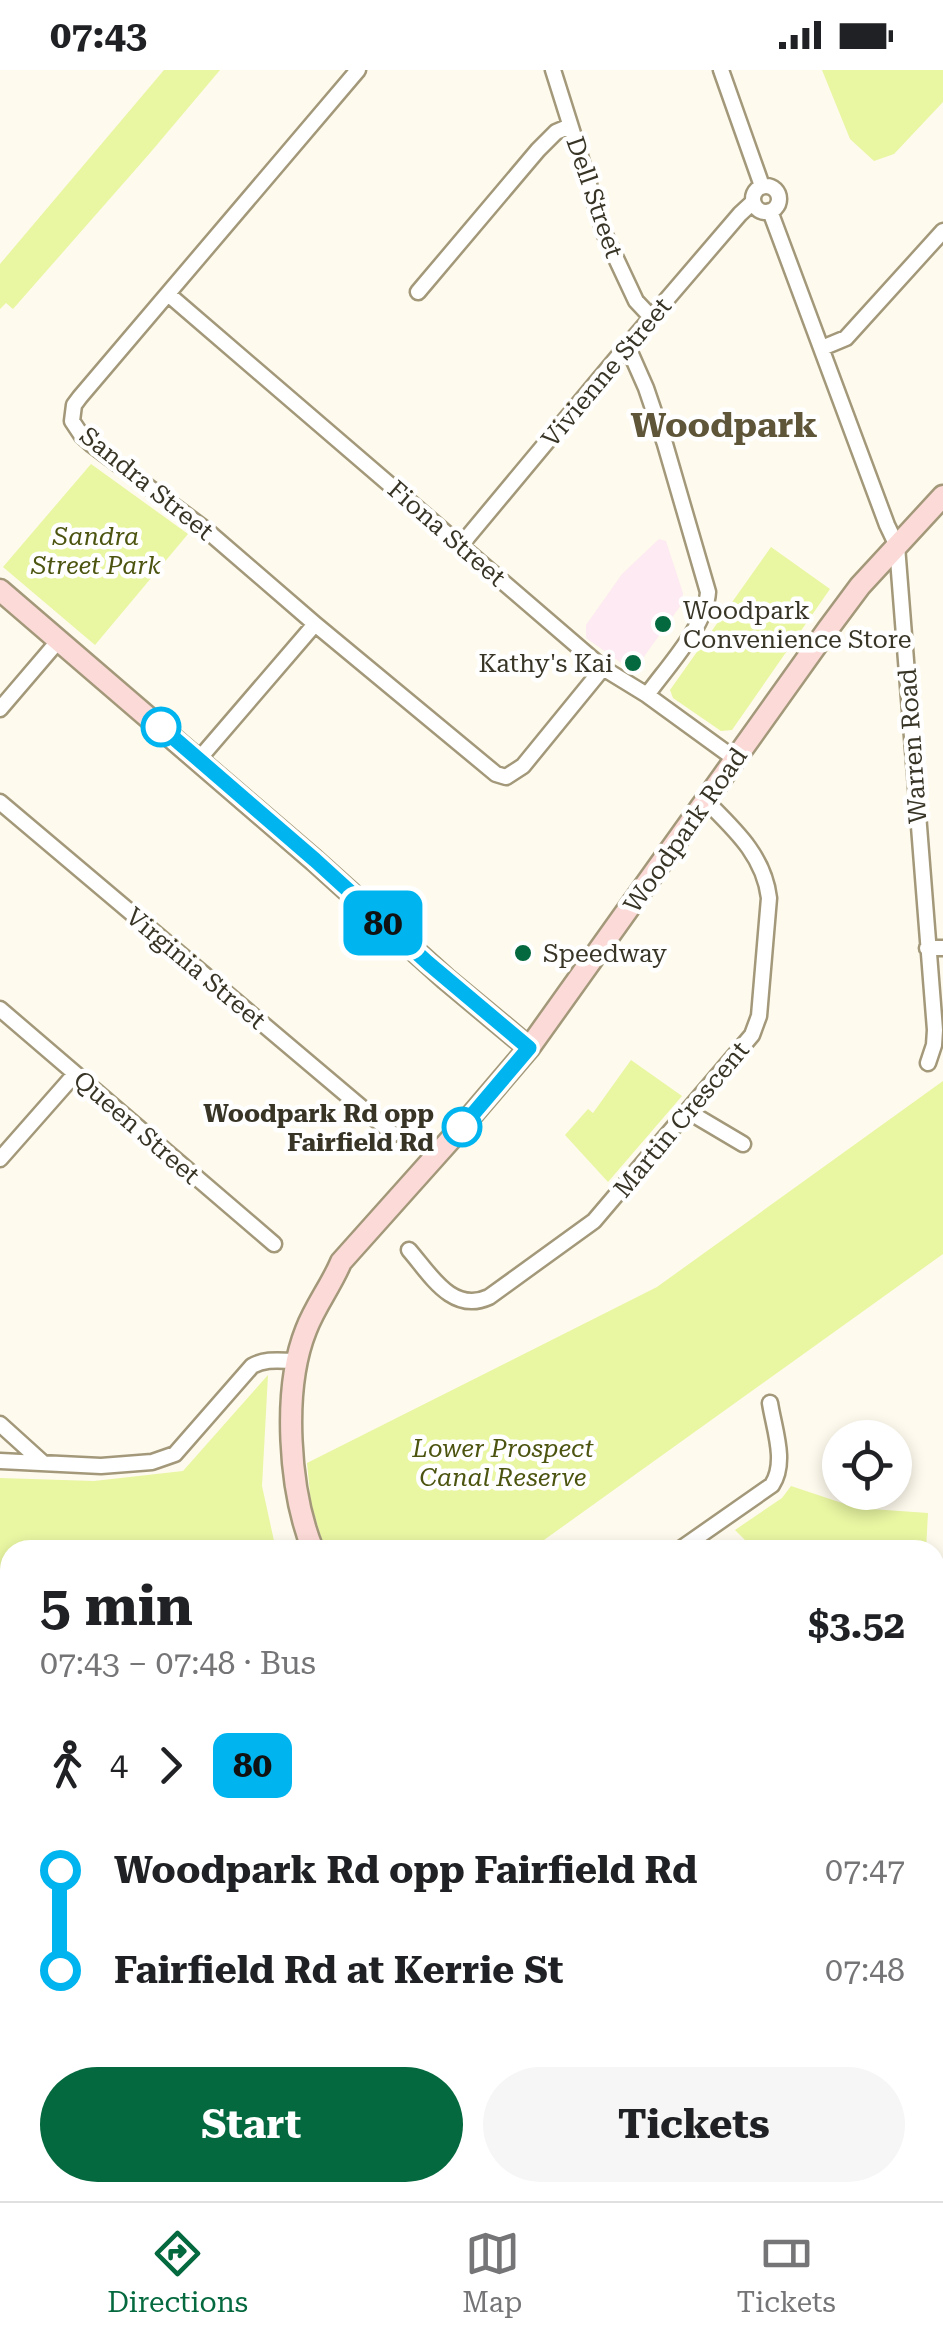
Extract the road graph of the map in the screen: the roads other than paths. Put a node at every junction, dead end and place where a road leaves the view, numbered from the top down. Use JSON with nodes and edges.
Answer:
{"nodes":[{"id":1,"x":358,"y":70,"type":"edge"},
{"id":2,"x":553,"y":70,"type":"edge"},
{"id":3,"x":720,"y":70,"type":"edge"},
{"id":4,"x":570,"y":126,"type":"junction"},
{"id":5,"x":762,"y":186,"type":"junction"},
{"id":6,"x":753,"y":202,"type":"junction"},
{"id":7,"x":770,"y":211,"type":"junction"},
{"id":8,"x":943,"y":231,"type":"edge"},
{"id":9,"x":418,"y":292,"type":"dead end"},
{"id":10,"x":168,"y":294,"type":"junction"},
{"id":11,"x":651,"y":317,"type":"junction"},
{"id":12,"x":627,"y":344,"type":"junction"},
{"id":13,"x":822,"y":348,"type":"junction"},
{"id":14,"x":943,"y":496,"type":"edge"},
{"id":15,"x":461,"y":545,"type":"junction"},
{"id":16,"x":897,"y":546,"type":"junction"},
{"id":17,"x":0,"y":590,"type":"edge"},
{"id":18,"x":314,"y":624,"type":"junction"},
{"id":19,"x":59,"y":640,"type":"junction"},
{"id":20,"x":604,"y":668,"type":"junction"},
{"id":21,"x":647,"y":695,"type":"junction"},
{"id":22,"x":0,"y":709,"type":"edge"},
{"id":23,"x":199,"y":759,"type":"junction"},
{"id":24,"x":736,"y":759,"type":"junction"},
{"id":25,"x":706,"y":801,"type":"junction"},
{"id":26,"x":0,"y":802,"type":"edge"},
{"id":27,"x":935,"y":948,"type":"edge"},
{"id":28,"x":0,"y":1010,"type":"edge"},
{"id":29,"x":529,"y":1048,"type":"junction"},
{"id":30,"x":928,"y":1062,"type":"dead end"},
{"id":31,"x":75,"y":1074,"type":"junction"},
{"id":32,"x":689,"y":1112,"type":"junction"},
{"id":33,"x":392,"y":1134,"type":"dead end"},
{"id":34,"x":743,"y":1144,"type":"dead end"},
{"id":35,"x":0,"y":1159,"type":"edge"},
{"id":36,"x":274,"y":1244,"type":"dead end"},
{"id":37,"x":409,"y":1250,"type":"dead end"},
{"id":38,"x":290,"y":1361,"type":"junction"},
{"id":39,"x":770,"y":1404,"type":"dead end"},
{"id":40,"x":0,"y":1424,"type":"edge"},
{"id":41,"x":0,"y":1461,"type":"edge"},
{"id":42,"x":42,"y":1462,"type":"junction"},
{"id":43,"x":305,"y":1540,"type":"edge"},
{"id":44,"x":693,"y":1540,"type":"edge"}],
"edges":[{"from":1,"to":10,"type":"street","name":"Sandra Street"},
{"from":2,"to":4,"type":"street","name":"Dell Street"},
{"from":3,"to":5,"type":"street"},
{"from":4,"to":9,"type":"street"},
{"from":4,"to":11,"type":"street","name":"Dell Street"},
{"from":5,"to":6,"type":"street"},
{"from":5,"to":7,"type":"street"},
{"from":6,"to":7,"type":"street"},
{"from":6,"to":11,"type":"street","name":"Vivienne Street"},
{"from":7,"to":13,"type":"street","name":"Warren Road"},
{"from":8,"to":13,"type":"street"},
{"from":10,"to":15,"type":"street","name":"Fiona Street"},
{"from":10,"to":18,"type":"street","name":"Sandra Street"},
{"from":11,"to":12,"type":"street","name":"Vivienne Street"},
{"from":12,"to":15,"type":"street","name":"Vivienne Street"},
{"from":12,"to":21,"type":"street"},
{"from":13,"to":16,"type":"street","name":"Warren Road"},
{"from":14,"to":16,"type":"main road","name":"Woodpark Road"},
{"from":15,"to":20,"type":"street","name":"Fiona Street"},
{"from":16,"to":24,"type":"main road","name":"Woodpark Road"},
{"from":16,"to":27,"type":"street","name":"Warren Road"},
{"from":17,"to":19,"type":"main road"},
{"from":18,"to":20,"type":"street","name":"Sandra Street"},
{"from":18,"to":23,"type":"street"},
{"from":19,"to":22,"type":"street"},
{"from":19,"to":23,"type":"main road"},
{"from":20,"to":21,"type":"street","name":"Fiona Street"},
{"from":21,"to":24,"type":"street","name":"Fiona Street"},
{"from":23,"to":29,"type":"main road"},
{"from":24,"to":25,"type":"main road","name":"Woodpark Road"},
{"from":25,"to":29,"type":"main road","name":"Woodpark Road"},
{"from":25,"to":32,"type":"street","name":"Martin Crescent"},
{"from":26,"to":33,"type":"street","name":"Virginia Street"},
{"from":27,"to":30,"type":"street","name":"Warren Road"},
{"from":28,"to":31,"type":"street","name":"Queen Street"},
{"from":29,"to":38,"type":"main road","name":"Woodpark Road"},
{"from":31,"to":35,"type":"street"},
{"from":31,"to":36,"type":"street","name":"Queen Street"},
{"from":32,"to":34,"type":"street"},
{"from":32,"to":37,"type":"street","name":"Martin Crescent"},
{"from":38,"to":42,"type":"street"},
{"from":38,"to":43,"type":"main road","name":"Woodpark Road"},
{"from":39,"to":44,"type":"street"},
{"from":40,"to":42,"type":"street"},
{"from":41,"to":42,"type":"street"}]}
